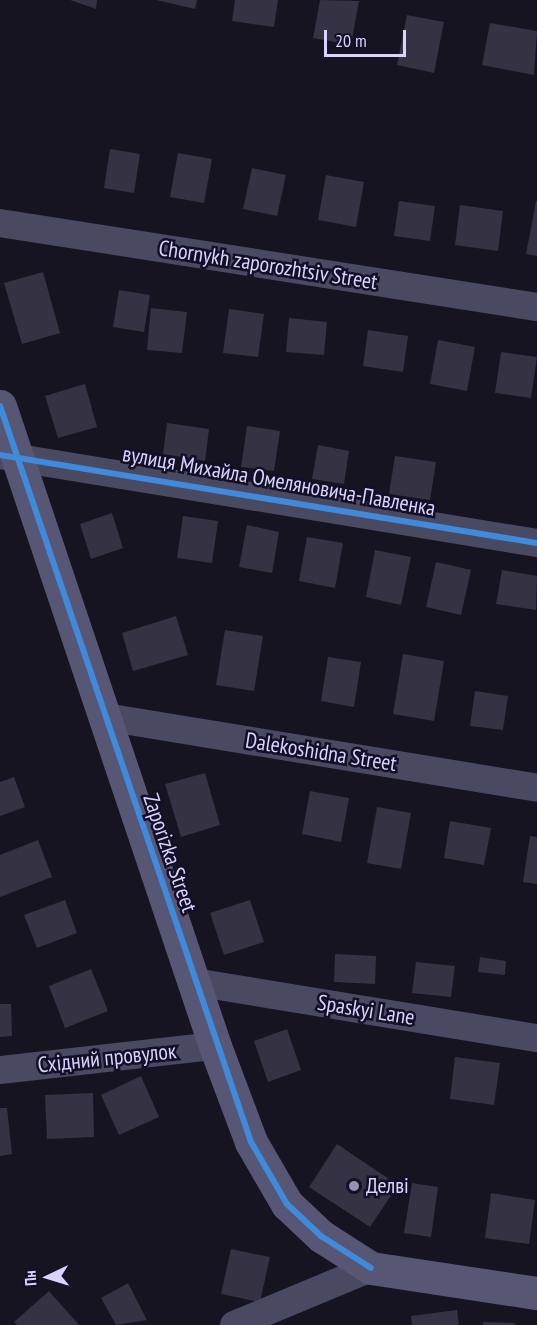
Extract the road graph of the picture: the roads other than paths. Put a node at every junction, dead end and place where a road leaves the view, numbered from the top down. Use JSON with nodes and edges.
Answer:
{"nodes":[{"id":1,"x":0,"y":223,"type":"edge"},
{"id":2,"x":537,"y":307,"type":"edge"},
{"id":3,"x":0,"y":406,"type":"edge"},
{"id":4,"x":8,"y":455,"type":"edge"},
{"id":5,"x":537,"y":543,"type":"edge"},
{"id":6,"x":105,"y":717,"type":"junction"},
{"id":7,"x":537,"y":788,"type":"edge"},
{"id":8,"x":194,"y":982,"type":"junction"},
{"id":9,"x":537,"y":1038,"type":"edge"},
{"id":10,"x":215,"y":1046,"type":"junction"},
{"id":11,"x":0,"y":1070,"type":"edge"},
{"id":12,"x":371,"y":1268,"type":"junction"},
{"id":13,"x":537,"y":1293,"type":"edge"},
{"id":14,"x":234,"y":1325,"type":"edge"}],
"edges":[{"from":1,"to":2,"type":"street","name":"Chornykh zaporozhtsiv Street"},
{"from":3,"to":4,"type":"street","name":"Zaporizka Street"},
{"from":4,"to":5,"type":"street","name":"вулиця Михайла Омеляновича-Павленка"},
{"from":4,"to":6,"type":"street","name":"Zaporizka Street"},
{"from":6,"to":7,"type":"street","name":"Dalekoshidna Street"},
{"from":6,"to":8,"type":"street","name":"Zaporizka Street"},
{"from":8,"to":9,"type":"street","name":"Spaskyi Lane"},
{"from":8,"to":10,"type":"street","name":"Zaporizka Street"},
{"from":10,"to":11,"type":"street","name":"Східний провулок"},
{"from":10,"to":12,"type":"street","name":"Zaporizka Street"},
{"from":12,"to":13,"type":"street"},
{"from":12,"to":14,"type":"street"}]}
